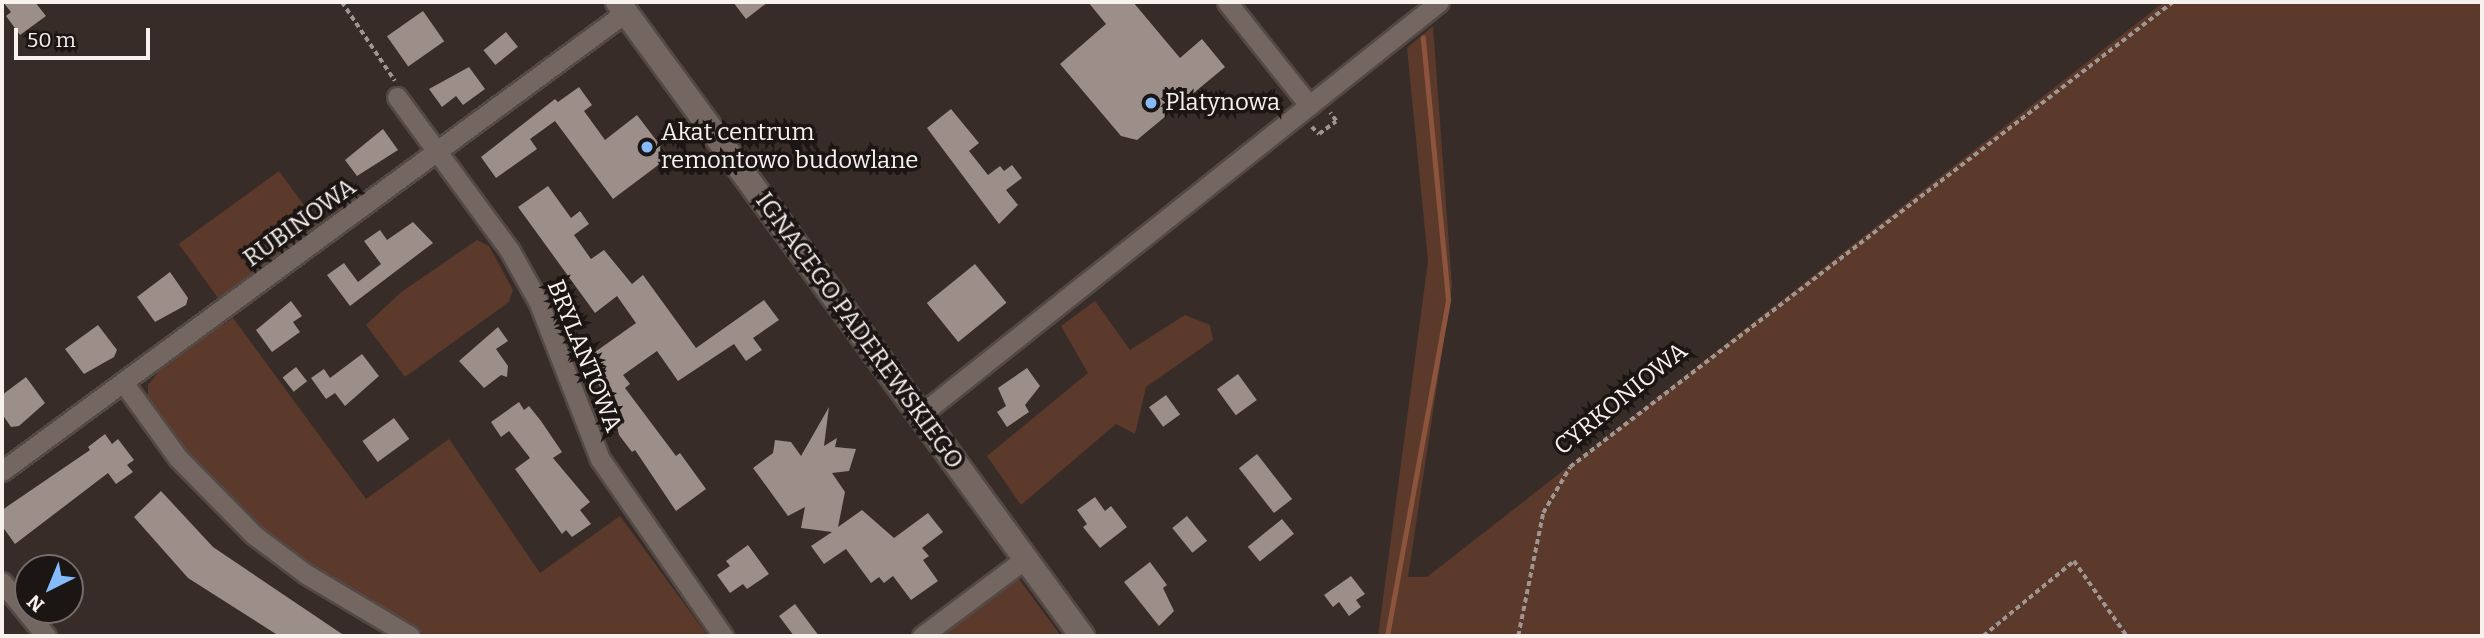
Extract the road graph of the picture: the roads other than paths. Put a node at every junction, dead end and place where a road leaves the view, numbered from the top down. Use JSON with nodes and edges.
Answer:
{"nodes":[{"id":1,"x":1227,"y":2,"type":"edge"},
{"id":2,"x":1439,"y":2,"type":"edge"},
{"id":3,"x":622,"y":7,"type":"edge"},
{"id":4,"x":397,"y":97,"type":"road end"},
{"id":5,"x":1308,"y":105,"type":"junction"},
{"id":6,"x":437,"y":153,"type":"junction"},
{"id":7,"x":123,"y":382,"type":"junction"},
{"id":8,"x":920,"y":415,"type":"junction"},
{"id":9,"x":2,"y":471,"type":"edge"},
{"id":10,"x":1025,"y":559,"type":"junction"},
{"id":11,"x":2,"y":582,"type":"edge"},
{"id":12,"x":46,"y":636,"type":"edge"},
{"id":13,"x":410,"y":636,"type":"edge"},
{"id":14,"x":723,"y":636,"type":"edge"},
{"id":15,"x":922,"y":636,"type":"edge"},
{"id":16,"x":1082,"y":636,"type":"edge"}],
"edges":[{"from":1,"to":5,"type":"street"},
{"from":2,"to":5,"type":"street"},
{"from":3,"to":6,"type":"street","name":"RUBINOWA"},
{"from":3,"to":8,"type":"street","name":"IGNACEGO PADEREWSKIEGO"},
{"from":4,"to":6,"type":"street","name":"BRYLANTOWA"},
{"from":5,"to":8,"type":"street"},
{"from":6,"to":7,"type":"street","name":"RUBINOWA"},
{"from":6,"to":14,"type":"street","name":"BRYLANTOWA"},
{"from":7,"to":9,"type":"street","name":"RUBINOWA"},
{"from":7,"to":13,"type":"street"},
{"from":8,"to":10,"type":"street","name":"IGNACEGO PADEREWSKIEGO"},
{"from":10,"to":15,"type":"street"},
{"from":10,"to":16,"type":"street","name":"IGNACEGO PADEREWSKIEGO"},
{"from":11,"to":12,"type":"street"}]}
